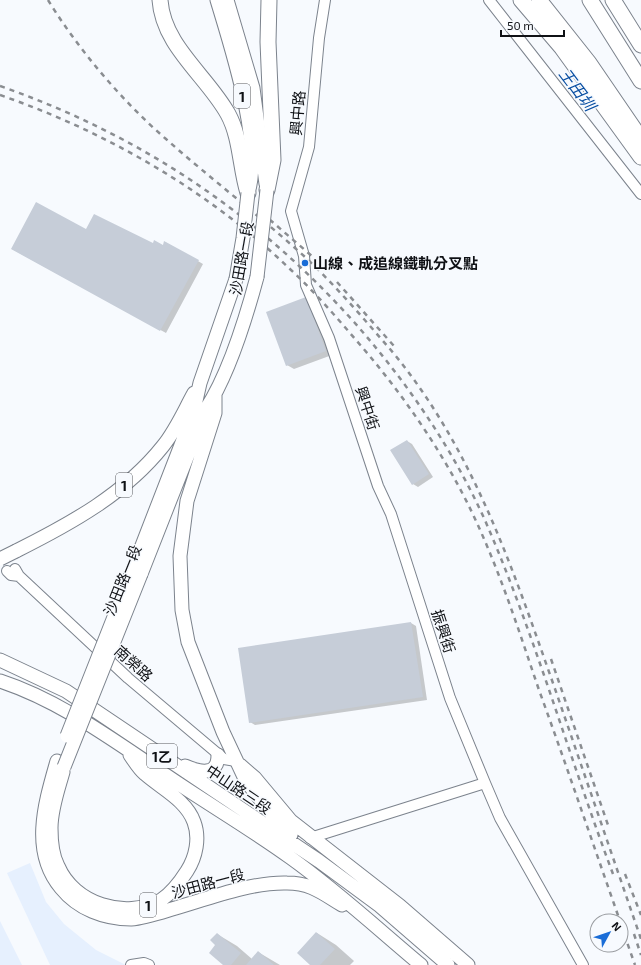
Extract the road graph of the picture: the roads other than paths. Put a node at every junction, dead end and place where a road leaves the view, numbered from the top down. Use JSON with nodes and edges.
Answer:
{"nodes":[{"id":1,"x":160,"y":0,"type":"edge"},
{"id":2,"x":217,"y":0,"type":"edge"},
{"id":3,"x":226,"y":0,"type":"edge"},
{"id":4,"x":269,"y":0,"type":"edge"},
{"id":5,"x":325,"y":0,"type":"edge"},
{"id":6,"x":489,"y":0,"type":"edge"},
{"id":7,"x":521,"y":0,"type":"edge"},
{"id":8,"x":539,"y":0,"type":"edge"},
{"id":9,"x":590,"y":0,"type":"edge"},
{"id":10,"x":613,"y":0,"type":"edge"},
{"id":11,"x":625,"y":0,"type":"edge"},
{"id":12,"x":641,"y":26,"type":"edge"},
{"id":13,"x":641,"y":45,"type":"edge"},
{"id":14,"x":641,"y":81,"type":"edge"},
{"id":15,"x":641,"y":139,"type":"edge"},
{"id":16,"x":641,"y":157,"type":"edge"},
{"id":17,"x":267,"y":190,"type":"junction"},
{"id":18,"x":248,"y":193,"type":"junction"},
{"id":19,"x":641,"y":194,"type":"edge"},
{"id":20,"x":329,"y":338,"type":"joint"},
{"id":21,"x":200,"y":383,"type":"junction"},
{"id":22,"x":215,"y":395,"type":"junction"},
{"id":23,"x":378,"y":486,"type":"joint"},
{"id":24,"x":0,"y":559,"type":"edge"},
{"id":25,"x":14,"y":572,"type":"dead end"},
{"id":26,"x":136,"y":574,"type":"junction"},
{"id":27,"x":0,"y":660,"type":"edge"},
{"id":28,"x":0,"y":681,"type":"edge"},
{"id":29,"x":123,"y":746,"type":"junction"},
{"id":30,"x":218,"y":755,"type":"junction"},
{"id":31,"x":164,"y":758,"type":"junction"},
{"id":32,"x":236,"y":761,"type":"junction"},
{"id":33,"x":60,"y":764,"type":"junction"},
{"id":34,"x":485,"y":783,"type":"junction"},
{"id":35,"x":310,"y":838,"type":"junction"},
{"id":36,"x":319,"y":861,"type":"junction"},
{"id":37,"x":372,"y":924,"type":"junction"},
{"id":38,"x":132,"y":964,"type":"edge"},
{"id":39,"x":149,"y":965,"type":"edge"},
{"id":40,"x":421,"y":965,"type":"edge"},
{"id":41,"x":448,"y":965,"type":"edge"},
{"id":42,"x":468,"y":965,"type":"edge"},
{"id":43,"x":583,"y":965,"type":"edge"}],
"edges":[{"from":1,"to":18,"type":"highway"},
{"from":2,"to":18,"type":"main road","name":"沙田路一段","number":"1"},
{"from":3,"to":17,"type":"main road","name":"沙田路一段","number":"1"},
{"from":4,"to":17,"type":"highway"},
{"from":5,"to":20,"type":"street","name":"興中路"},
{"from":6,"to":19,"type":"street"},
{"from":7,"to":16,"type":"highway"},
{"from":8,"to":15,"type":"highway"},
{"from":9,"to":14,"type":"highway"},
{"from":10,"to":13,"type":"highway"},
{"from":11,"to":12,"type":"highway"},
{"from":17,"to":22,"type":"main road","name":"沙田路一段","number":"1","bridge":true},
{"from":18,"to":21,"type":"main road","name":"沙田路一段","number":"1","bridge":true},
{"from":20,"to":23,"type":"street","name":"興中街"},
{"from":21,"to":24,"type":"main road","name":"沙田路一段","number":"1","bridge":true},
{"from":21,"to":26,"type":"main road","name":"沙田路一段","number":"1"},
{"from":22,"to":26,"type":"main road","name":"沙田路一段","number":"1"},
{"from":22,"to":32,"type":"main road"},
{"from":23,"to":34,"type":"street","name":"振興街"},
{"from":25,"to":30,"type":"street","name":"南榮路"},
{"from":26,"to":33,"type":"main road","name":"沙田路一段","number":"1","bridge":true},
{"from":27,"to":31,"type":"main road","name":"中山路三段","number":"1乙"},
{"from":28,"to":29,"type":"main road","name":"中山路三段","number":"1"},
{"from":29,"to":33,"type":"main road","name":"沙田路一段","number":"1"},
{"from":29,"to":37,"type":"main road","name":"中山路三段","number":"1乙"},
{"from":30,"to":31,"type":"main road"},
{"from":30,"to":32,"type":"street","name":"南榮路"},
{"from":31,"to":36,"type":"main road","name":"中山路三段","number":"1乙"},
{"from":32,"to":35,"type":"main road","name":"中山路三段"},
{"from":32,"to":36,"type":"main road"},
{"from":33,"to":37,"type":"main road","name":"沙田路一段","number":"1"},
{"from":34,"to":35,"type":"street"},
{"from":34,"to":43,"type":"street","name":"振興街"},
{"from":35,"to":42,"type":"main road","name":"中山路三段"},
{"from":36,"to":41,"type":"main road","name":"中山路三段","number":"1乙"},
{"from":37,"to":40,"type":"main road","name":"中山路三段","number":"1乙"},
{"from":38,"to":39,"type":"street"}]}
